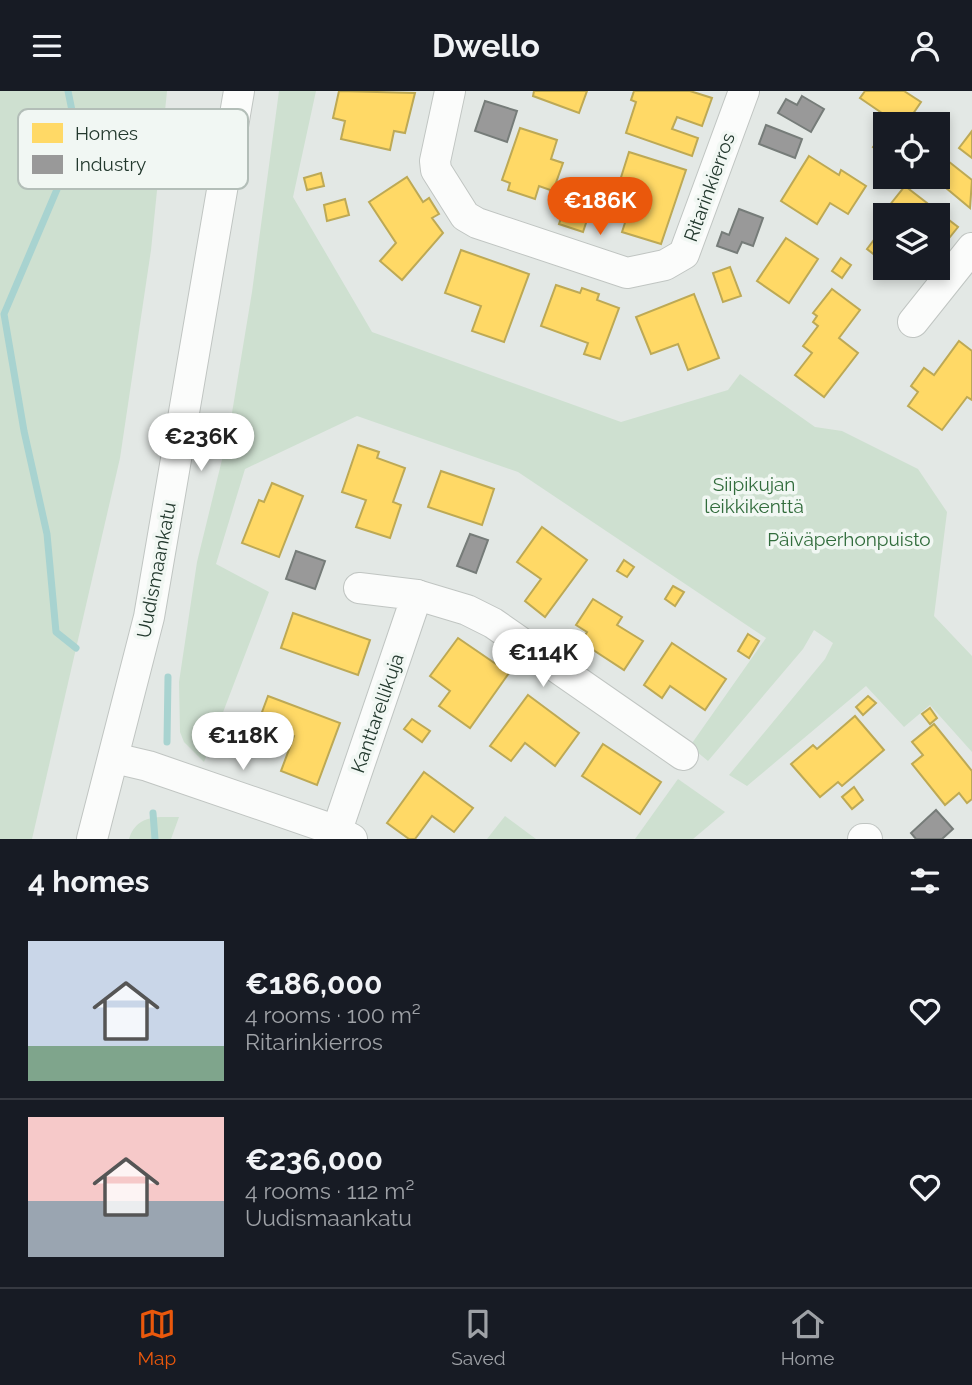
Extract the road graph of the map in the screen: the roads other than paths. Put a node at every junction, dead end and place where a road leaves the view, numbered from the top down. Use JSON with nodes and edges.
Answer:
{"nodes":[{"id":1,"x":239,"y":91,"type":"edge"},
{"id":2,"x":450,"y":91,"type":"edge"},
{"id":3,"x":744,"y":91,"type":"edge"},
{"id":4,"x":236,"y":109,"type":"edge"},
{"id":5,"x":222,"y":189,"type":"edge"},
{"id":6,"x":972,"y":248,"type":"edge"},
{"id":7,"x":913,"y":322,"type":"dead end"},
{"id":8,"x":359,"y":588,"type":"dead end"},
{"id":9,"x":417,"y":595,"type":"junction"},
{"id":10,"x":683,"y":755,"type":"dead end"},
{"id":11,"x":114,"y":758,"type":"junction"},
{"id":12,"x":341,"y":836,"type":"edge"},
{"id":13,"x":92,"y":839,"type":"edge"}],
"edges":[{"from":1,"to":4,"type":"street","name":"Uudismaankatu"},
{"from":2,"to":3,"type":"street","name":"Ritarinkierros"},
{"from":5,"to":11,"type":"street","name":"Uudismaankatu"},
{"from":6,"to":7,"type":"street"},
{"from":8,"to":9,"type":"street"},
{"from":9,"to":10,"type":"street"},
{"from":9,"to":12,"type":"street","name":"Kanttarellikuja"},
{"from":11,"to":12,"type":"street"},
{"from":11,"to":13,"type":"street","name":"Uudismaankatu"}]}
